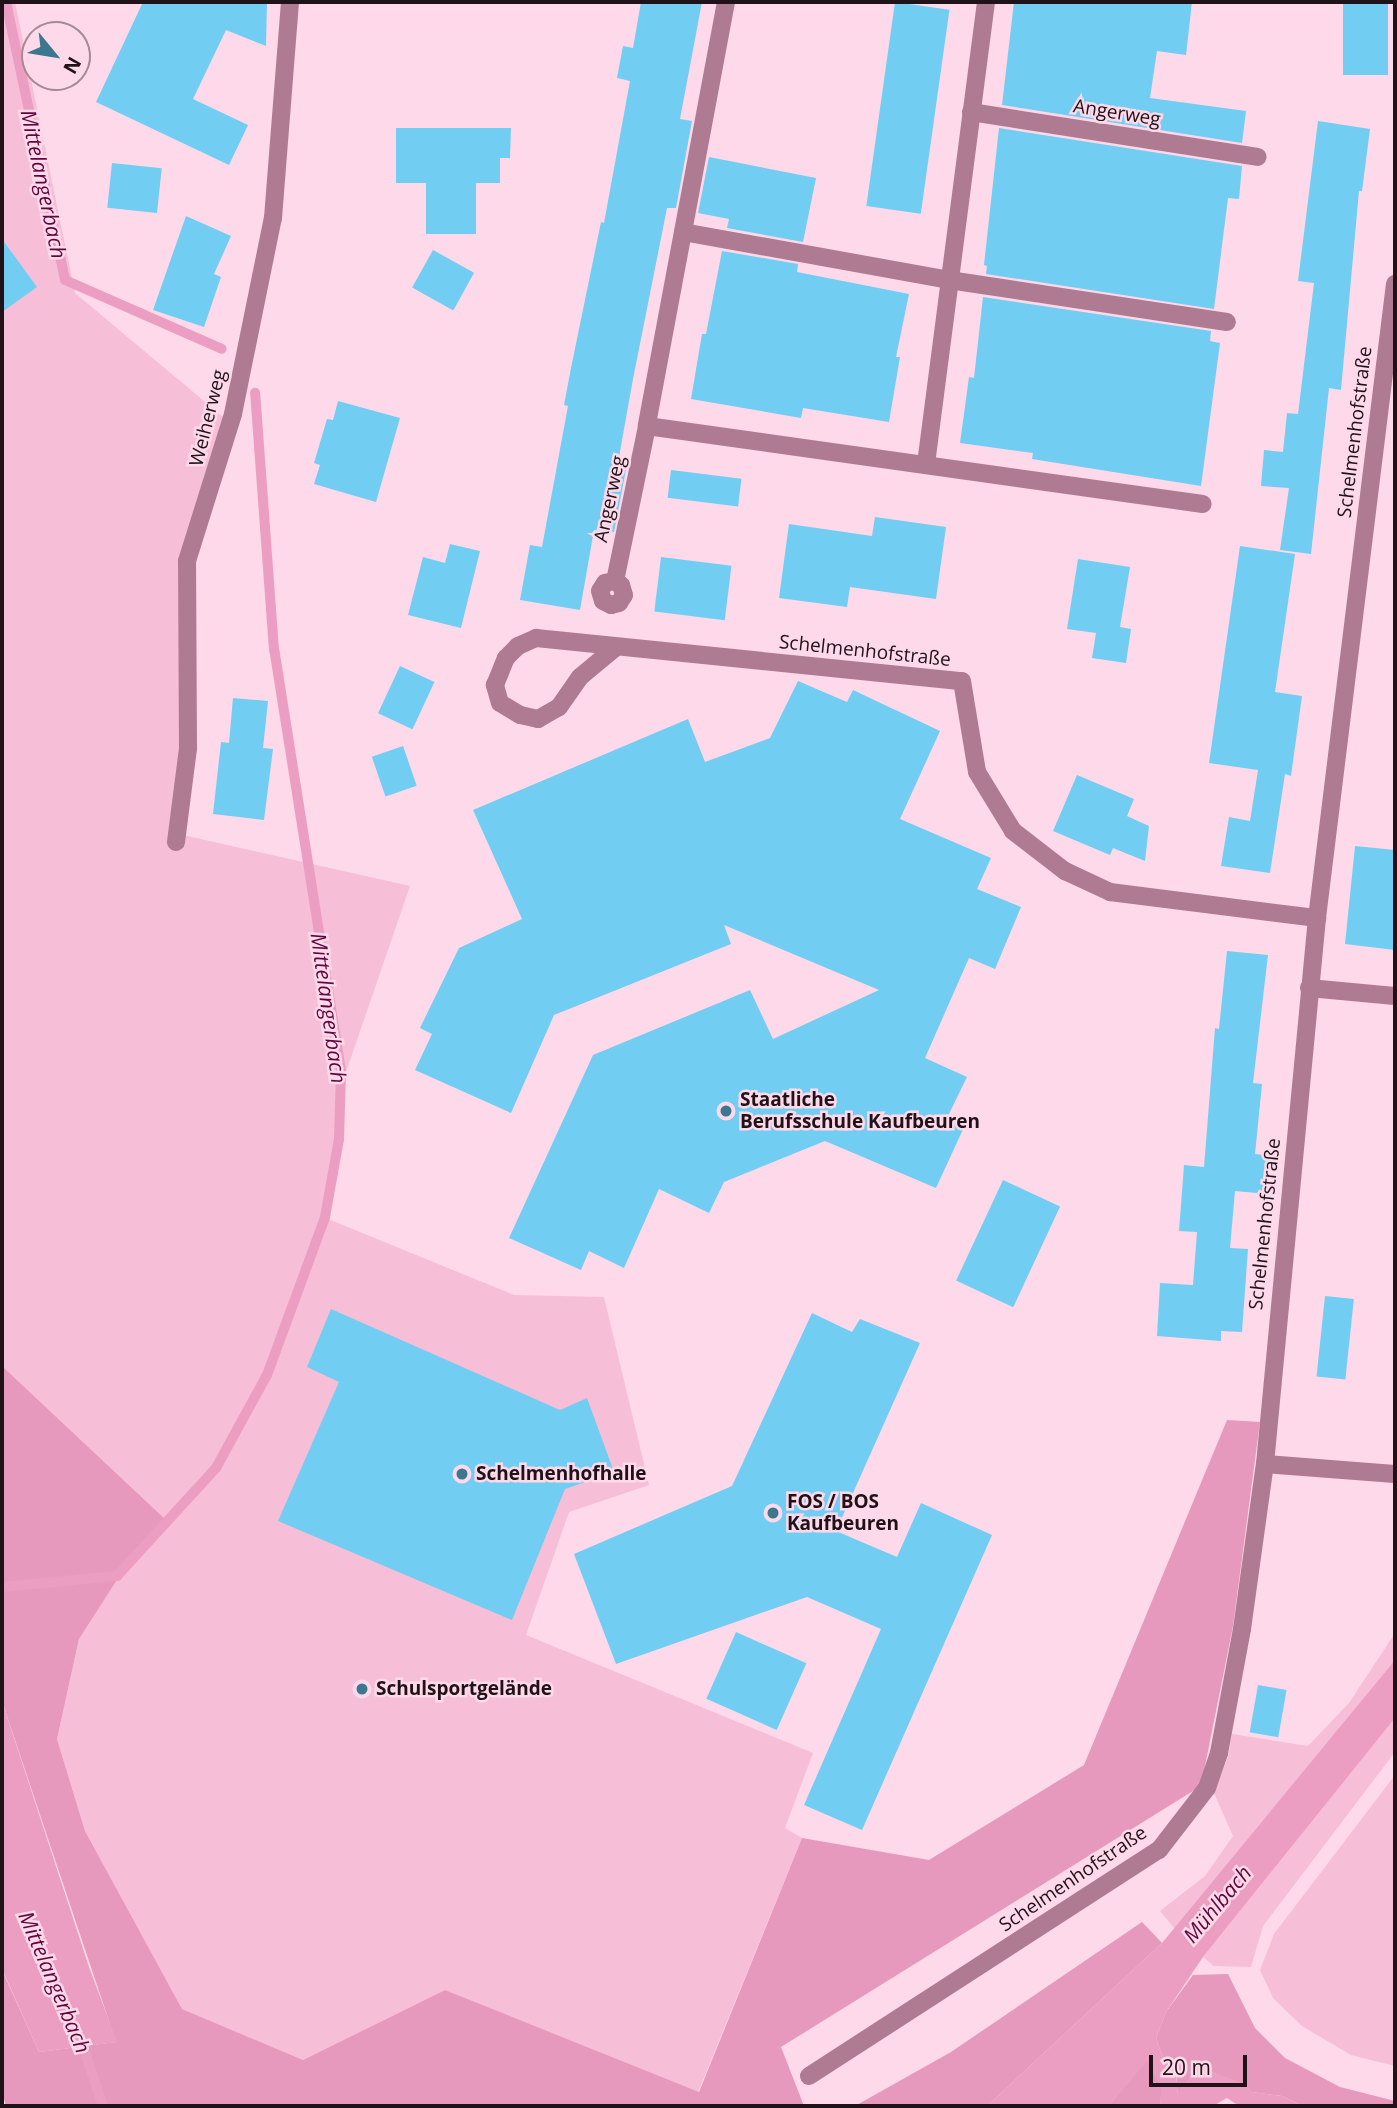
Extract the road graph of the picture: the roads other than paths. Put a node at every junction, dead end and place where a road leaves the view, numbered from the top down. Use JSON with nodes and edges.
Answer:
{"nodes":[{"id":1,"x":290,"y":2,"type":"edge"},
{"id":2,"x":726,"y":2,"type":"edge"},
{"id":3,"x":986,"y":2,"type":"edge"},
{"id":4,"x":971,"y":111,"type":"junction"},
{"id":5,"x":1257,"y":157,"type":"dead end"},
{"id":6,"x":683,"y":232,"type":"junction"},
{"id":7,"x":948,"y":280,"type":"junction"},
{"id":8,"x":1395,"y":284,"type":"edge"},
{"id":9,"x":1227,"y":321,"type":"dead end"},
{"id":10,"x":1388,"y":387,"type":"edge"},
{"id":11,"x":647,"y":426,"type":"junction"},
{"id":12,"x":926,"y":464,"type":"junction"},
{"id":13,"x":1203,"y":504,"type":"dead end"},
{"id":14,"x":615,"y":581,"type":"dead end"},
{"id":15,"x":616,"y":648,"type":"junction"},
{"id":16,"x":176,"y":842,"type":"dead end"},
{"id":17,"x":1317,"y":918,"type":"junction"},
{"id":18,"x":1309,"y":988,"type":"junction"},
{"id":19,"x":1395,"y":996,"type":"edge"},
{"id":20,"x":1265,"y":1464,"type":"junction"},
{"id":21,"x":1395,"y":1474,"type":"edge"},
{"id":22,"x":809,"y":2076,"type":"dead end"}],
"edges":[{"from":1,"to":16,"type":"street","name":"Weiherweg"},
{"from":2,"to":6,"type":"street","name":"Angerweg"},
{"from":3,"to":4,"type":"street"},
{"from":4,"to":5,"type":"street","name":"Angerweg"},
{"from":4,"to":7,"type":"street"},
{"from":6,"to":7,"type":"street"},
{"from":6,"to":11,"type":"street","name":"Angerweg"},
{"from":7,"to":9,"type":"street"},
{"from":7,"to":12,"type":"street"},
{"from":8,"to":10,"type":"street","name":"Schelmenhofstraße"},
{"from":10,"to":17,"type":"street","name":"Schelmenhofstraße"},
{"from":11,"to":12,"type":"street"},
{"from":11,"to":14,"type":"street","name":"Angerweg"},
{"from":12,"to":13,"type":"street"},
{"from":15,"to":15,"type":"street","name":"Schelmenhofstraße"},
{"from":15,"to":17,"type":"street","name":"Schelmenhofstraße"},
{"from":17,"to":18,"type":"street","name":"Schelmenhofstraße"},
{"from":18,"to":19,"type":"street"},
{"from":18,"to":20,"type":"street","name":"Schelmenhofstraße"},
{"from":20,"to":21,"type":"street"},
{"from":20,"to":22,"type":"street","name":"Schelmenhofstraße"}]}
